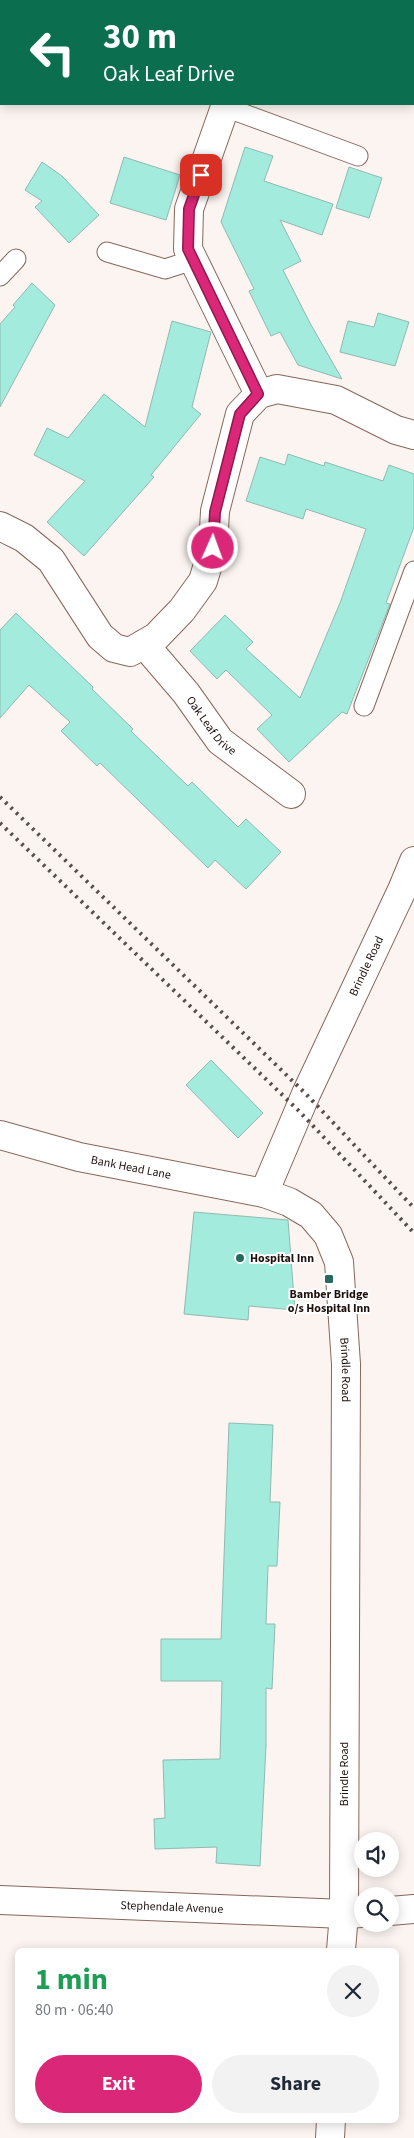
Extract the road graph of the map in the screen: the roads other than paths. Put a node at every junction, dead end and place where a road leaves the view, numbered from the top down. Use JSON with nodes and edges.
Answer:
{"nodes":[{"id":1,"x":226,"y":106,"type":"edge"},
{"id":2,"x":358,"y":156,"type":"dead end"},
{"id":3,"x":107,"y":252,"type":"dead end"},
{"id":4,"x":16,"y":259,"type":"dead end"},
{"id":5,"x":193,"y":260,"type":"junction"},
{"id":6,"x":0,"y":276,"type":"edge"},
{"id":7,"x":258,"y":394,"type":"junction"},
{"id":8,"x":414,"y":435,"type":"edge"},
{"id":9,"x":0,"y":526,"type":"edge"},
{"id":10,"x":414,"y":571,"type":"edge"},
{"id":11,"x":144,"y":644,"type":"junction"},
{"id":12,"x":364,"y":706,"type":"dead end"},
{"id":13,"x":291,"y":794,"type":"dead end"},
{"id":14,"x":414,"y":861,"type":"edge"},
{"id":15,"x":0,"y":1135,"type":"edge"},
{"id":16,"x":264,"y":1193,"type":"junction"},
{"id":17,"x":0,"y":1900,"type":"edge"},
{"id":18,"x":414,"y":1909,"type":"edge"},
{"id":19,"x":399,"y":1910,"type":"edge"},
{"id":20,"x":353,"y":1914,"type":"edge"},
{"id":21,"x":343,"y":1948,"type":"edge"},
{"id":22,"x":331,"y":2123,"type":"edge"},
{"id":23,"x":330,"y":2138,"type":"edge"}],
"edges":[{"from":1,"to":2,"type":"lane"},
{"from":1,"to":5,"type":"street"},
{"from":3,"to":5,"type":"lane"},
{"from":4,"to":6,"type":"lane"},
{"from":5,"to":7,"type":"street"},
{"from":7,"to":8,"type":"street"},
{"from":7,"to":11,"type":"street"},
{"from":9,"to":11,"type":"street"},
{"from":10,"to":12,"type":"lane"},
{"from":11,"to":13,"type":"street","name":"Oak Leaf Drive"},
{"from":14,"to":16,"type":"street","name":"Brindle Road"},
{"from":15,"to":16,"type":"street","name":"Bank Head Lane"},
{"from":16,"to":20,"type":"street","name":"Brindle Road"},
{"from":17,"to":20,"type":"street","name":"Stephendale Avenue"},
{"from":18,"to":19,"type":"street"},
{"from":20,"to":21,"type":"street","name":"Brindle Road"},
{"from":22,"to":23,"type":"street"}]}
